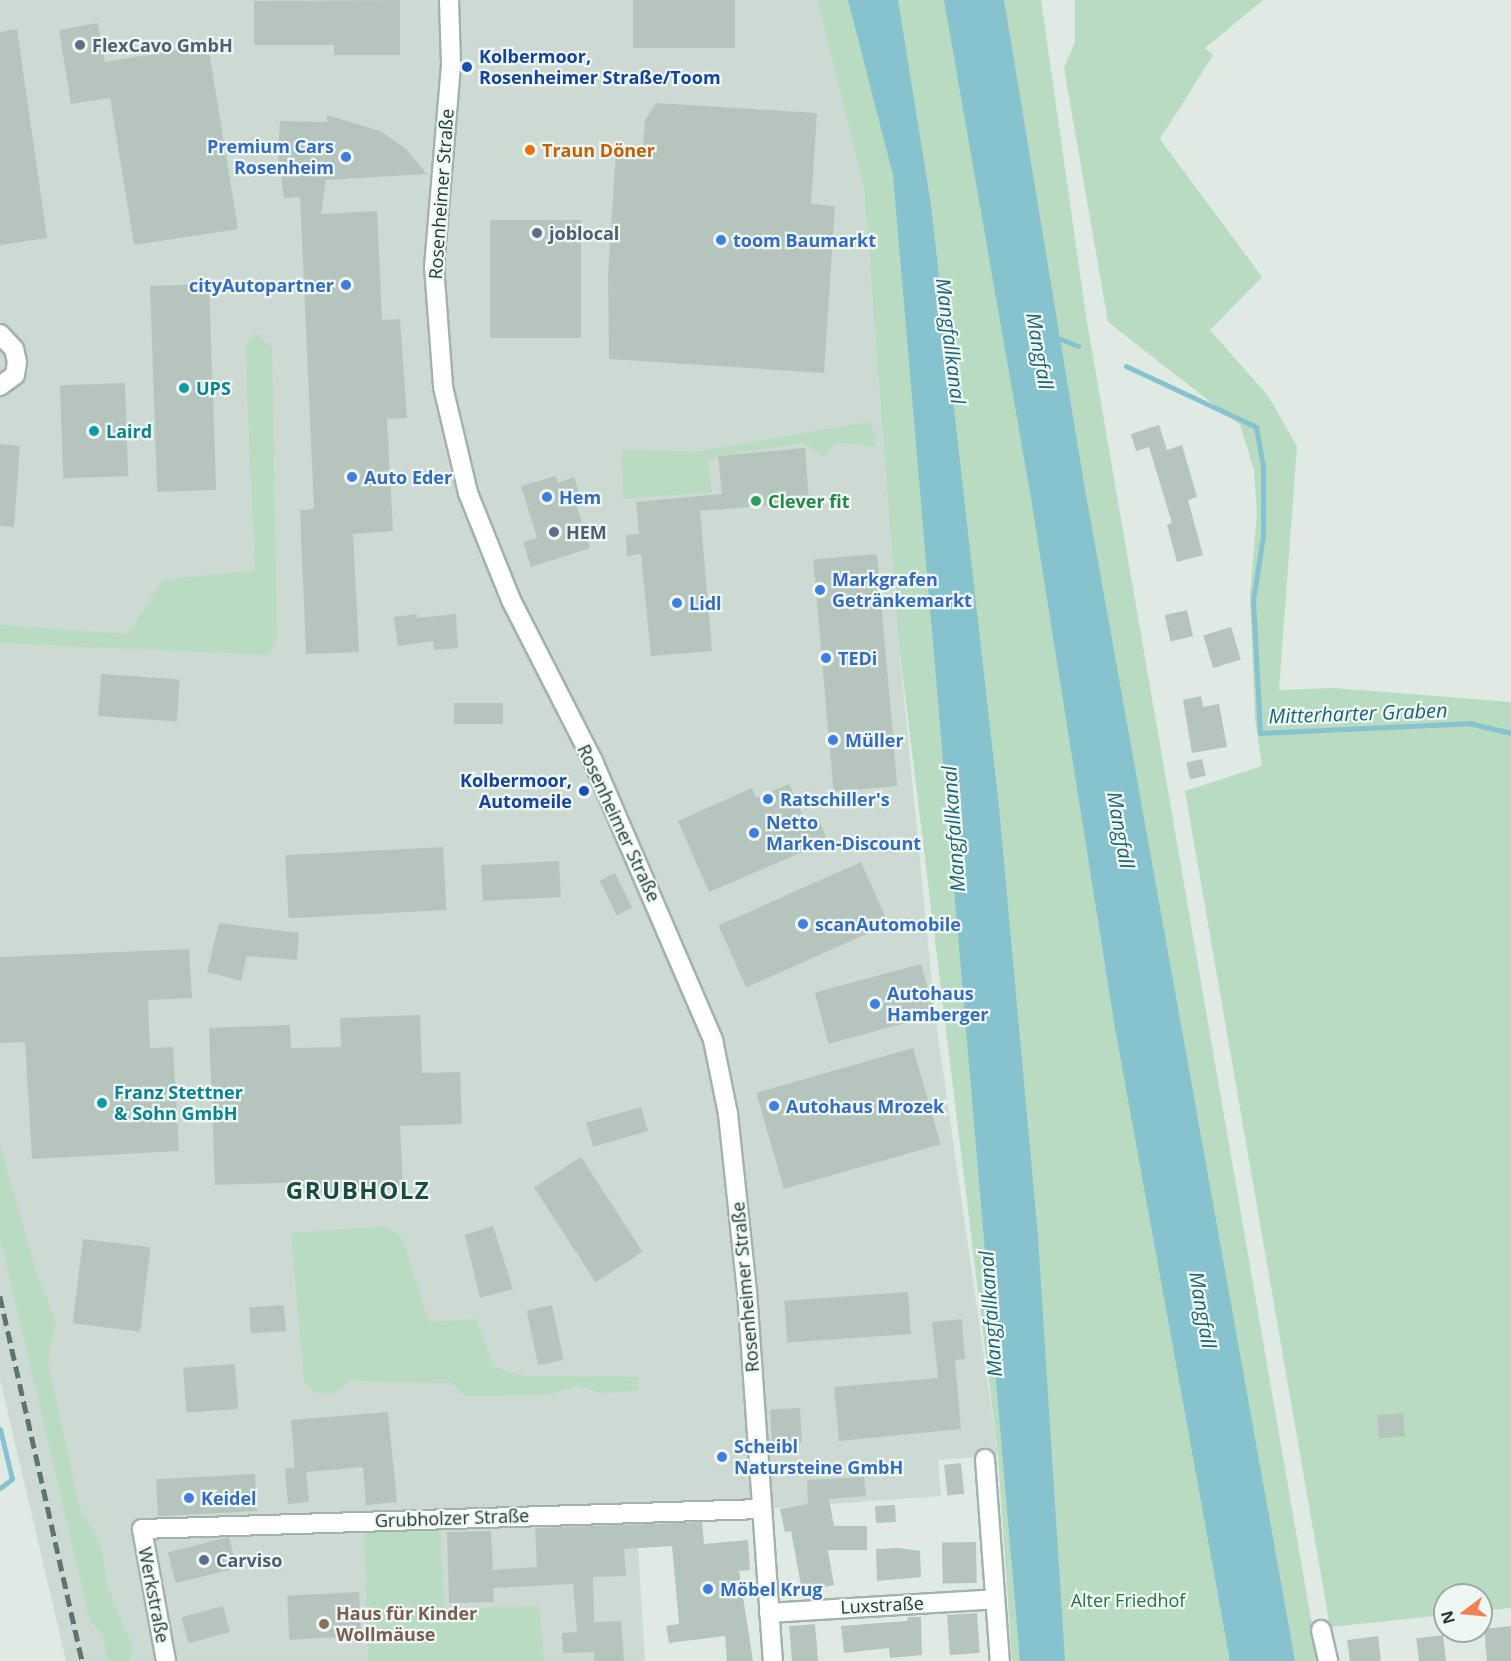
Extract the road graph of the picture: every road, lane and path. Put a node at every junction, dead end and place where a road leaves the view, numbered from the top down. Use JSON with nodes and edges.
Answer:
{"nodes":[{"id":1,"x":449,"y":0,"type":"edge"},
{"id":2,"x":0,"y":334,"type":"edge"},
{"id":3,"x":0,"y":386,"type":"edge"},
{"id":4,"x":985,"y":1459,"type":"dead end"},
{"id":5,"x":762,"y":1509,"type":"junction"},
{"id":6,"x":142,"y":1529,"type":"joint"},
{"id":7,"x":995,"y":1599,"type":"junction"},
{"id":8,"x":769,"y":1614,"type":"junction"},
{"id":9,"x":1321,"y":1630,"type":"dead end"},
{"id":10,"x":166,"y":1661,"type":"edge"},
{"id":11,"x":773,"y":1661,"type":"edge"},
{"id":12,"x":1000,"y":1661,"type":"edge"},
{"id":13,"x":1328,"y":1661,"type":"edge"}],
"edges":[{"from":1,"to":5,"type":"street","name":"Rosenheimer Straße"},
{"from":2,"to":3,"type":"street"},
{"from":4,"to":7,"type":"street"},
{"from":5,"to":6,"type":"street","name":"Grubholzer Straße"},
{"from":5,"to":8,"type":"street","name":"Rosenheimer Straße"},
{"from":6,"to":10,"type":"street","name":"Werkstraße"},
{"from":7,"to":8,"type":"street","name":"Luxstraße"},
{"from":7,"to":12,"type":"street"},
{"from":8,"to":11,"type":"street","name":"Rosenheimer Straße"},
{"from":9,"to":13,"type":"street"}]}
